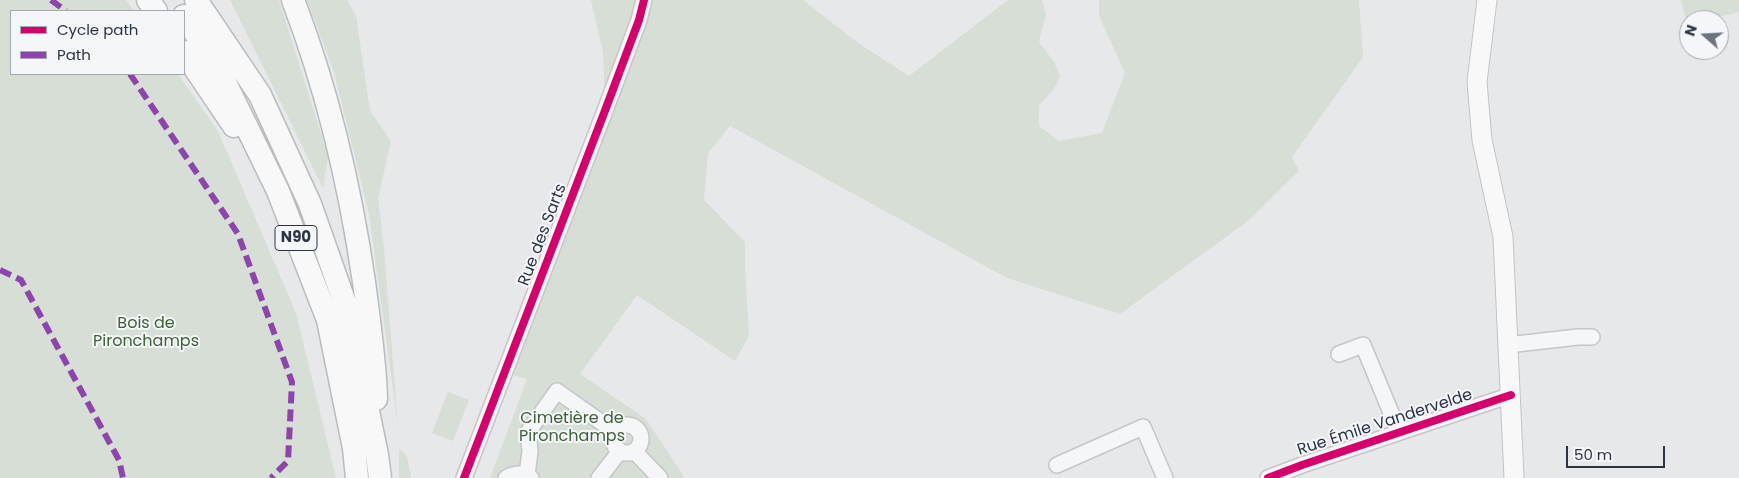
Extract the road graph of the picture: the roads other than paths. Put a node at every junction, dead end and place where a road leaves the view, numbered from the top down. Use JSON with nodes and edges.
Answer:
{"nodes":[{"id":1,"x":196,"y":0,"type":"edge"},
{"id":2,"x":293,"y":0,"type":"edge"},
{"id":3,"x":644,"y":0,"type":"edge"},
{"id":4,"x":1485,"y":8,"type":"edge"},
{"id":5,"x":185,"y":18,"type":"edge"},
{"id":6,"x":185,"y":53,"type":"edge"},
{"id":7,"x":278,"y":191,"type":"junction"},
{"id":8,"x":1592,"y":337,"type":"dead end"},
{"id":9,"x":1507,"y":345,"type":"junction"},
{"id":10,"x":1338,"y":354,"type":"dead end"},
{"id":11,"x":1511,"y":396,"type":"junction"},
{"id":12,"x":615,"y":432,"type":"junction"},
{"id":13,"x":1399,"y":432,"type":"junction"},
{"id":14,"x":620,"y":451,"type":"junction"},
{"id":15,"x":635,"y":452,"type":"junction"},
{"id":16,"x":377,"y":455,"type":"junction"},
{"id":17,"x":1057,"y":465,"type":"dead end"},
{"id":18,"x":529,"y":476,"type":"edge"},
{"id":19,"x":468,"y":477,"type":"edge"},
{"id":20,"x":357,"y":478,"type":"edge"},
{"id":21,"x":380,"y":478,"type":"edge"},
{"id":22,"x":506,"y":478,"type":"edge"},
{"id":23,"x":599,"y":478,"type":"edge"},
{"id":24,"x":660,"y":478,"type":"edge"},
{"id":25,"x":1165,"y":478,"type":"edge"},
{"id":26,"x":1268,"y":478,"type":"edge"},
{"id":27,"x":1514,"y":478,"type":"edge"}],
"edges":[{"from":1,"to":16,"type":"highway","number":"N90"},
{"from":2,"to":16,"type":"highway"},
{"from":3,"to":19,"type":"street","name":"Rue des Sarts"},
{"from":4,"to":9,"type":"main road"},
{"from":5,"to":7,"type":"highway","number":"N90"},
{"from":6,"to":7,"type":"highway"},
{"from":7,"to":20,"type":"highway","number":"N90"},
{"from":8,"to":9,"type":"street"},
{"from":9,"to":11,"type":"main road"},
{"from":10,"to":13,"type":"street"},
{"from":11,"to":13,"type":"street","name":"Rue Émile Vandervelde"},
{"from":11,"to":27,"type":"main road"},
{"from":12,"to":14,"type":"street"},
{"from":12,"to":15,"type":"street"},
{"from":12,"to":18,"type":"street"},
{"from":13,"to":26,"type":"street","name":"Rue Émile Vandervelde"},
{"from":14,"to":15,"type":"street"},
{"from":14,"to":23,"type":"street"},
{"from":15,"to":24,"type":"street"},
{"from":16,"to":21,"type":"highway","number":"N90"},
{"from":17,"to":25,"type":"street"},
{"from":18,"to":22,"type":"street"}]}
